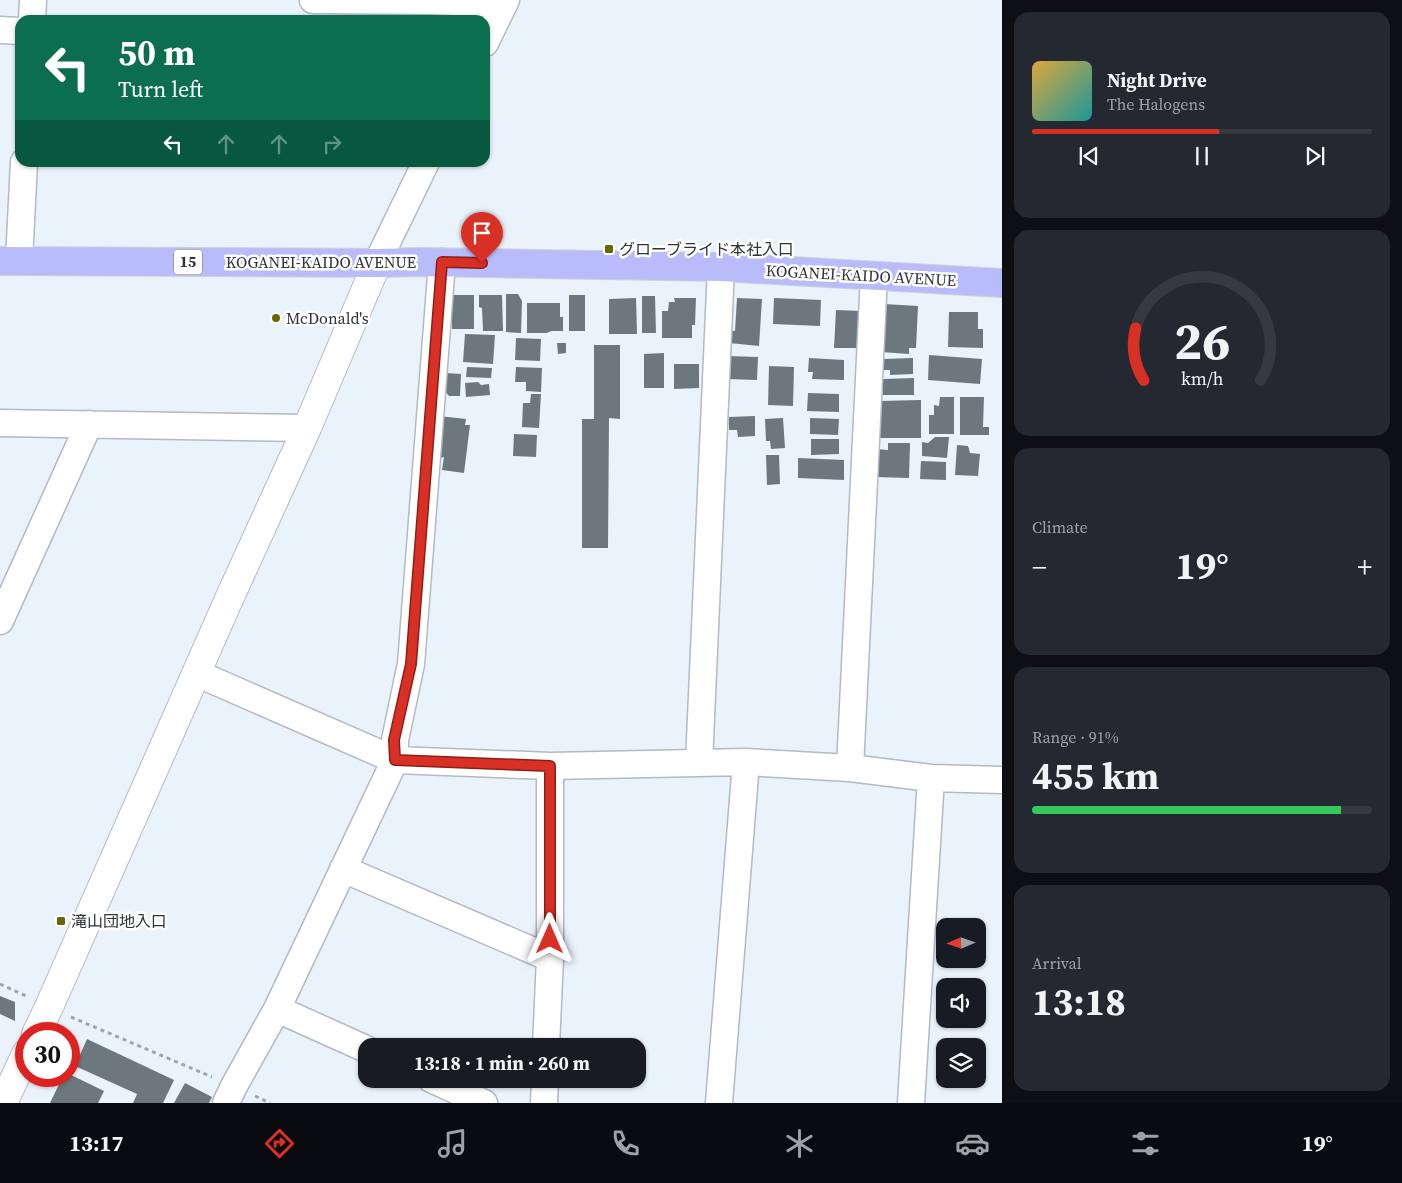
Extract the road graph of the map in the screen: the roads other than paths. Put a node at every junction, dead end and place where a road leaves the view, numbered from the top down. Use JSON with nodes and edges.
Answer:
{"nodes":[{"id":1,"x":33,"y":0,"type":"edge"},
{"id":2,"x":313,"y":0,"type":"edge"},
{"id":3,"x":335,"y":0,"type":"edge"},
{"id":4,"x":505,"y":2,"type":"edge"},
{"id":5,"x":32,"y":15,"type":"edge"},
{"id":6,"x":334,"y":15,"type":"edge"},
{"id":7,"x":0,"y":30,"type":"edge"},
{"id":8,"x":15,"y":31,"type":"edge"},
{"id":9,"x":490,"y":33,"type":"edge"},
{"id":10,"x":23,"y":167,"type":"edge"},
{"id":11,"x":424,"y":167,"type":"edge"},
{"id":12,"x":10,"y":261,"type":"edge"},
{"id":13,"x":442,"y":262,"type":"junction"},
{"id":14,"x":377,"y":264,"type":"junction"},
{"id":15,"x":721,"y":267,"type":"junction"},
{"id":16,"x":874,"y":276,"type":"junction"},
{"id":17,"x":1002,"y":283,"type":"edge"},
{"id":18,"x":0,"y":423,"type":"edge"},
{"id":19,"x":89,"y":424,"type":"junction"},
{"id":20,"x":307,"y":428,"type":"junction"},
{"id":21,"x":0,"y":621,"type":"edge"},
{"id":22,"x":196,"y":673,"type":"junction"},
{"id":23,"x":395,"y":760,"type":"junction"},
{"id":24,"x":699,"y":762,"type":"junction"},
{"id":25,"x":746,"y":762,"type":"junction"},
{"id":26,"x":550,"y":766,"type":"junction"},
{"id":27,"x":850,"y":768,"type":"junction"},
{"id":28,"x":931,"y":778,"type":"junction"},
{"id":29,"x":1002,"y":780,"type":"edge"},
{"id":30,"x":343,"y":869,"type":"junction"},
{"id":31,"x":550,"y":958,"type":"junction"},
{"id":32,"x":278,"y":1009,"type":"junction"},
{"id":33,"x":42,"y":1022,"type":"edge"},
{"id":34,"x":546,"y":1038,"type":"edge"},
{"id":35,"x":358,"y":1045,"type":"edge"},
{"id":36,"x":15,"y":1077,"type":"edge"},
{"id":37,"x":451,"y":1088,"type":"edge"},
{"id":38,"x":545,"y":1088,"type":"edge"},
{"id":39,"x":230,"y":1094,"type":"edge"},
{"id":40,"x":3,"y":1103,"type":"edge"},
{"id":41,"x":484,"y":1103,"type":"edge"},
{"id":42,"x":544,"y":1103,"type":"edge"},
{"id":43,"x":719,"y":1103,"type":"edge"},
{"id":44,"x":910,"y":1103,"type":"edge"}],
"edges":[{"from":1,"to":5,"type":"street"},
{"from":2,"to":3,"type":"street"},
{"from":3,"to":4,"type":"street"},
{"from":3,"to":6,"type":"street"},
{"from":4,"to":9,"type":"street"},
{"from":7,"to":8,"type":"street"},
{"from":10,"to":12,"type":"street"},
{"from":11,"to":14,"type":"street"},
{"from":12,"to":14,"type":"main road","name":"KOGANEI-KAIDO AVENUE","number":"15"},
{"from":13,"to":14,"type":"main road","name":"KOGANEI-KAIDO AVENUE","number":"15"},
{"from":13,"to":15,"type":"main road","name":"KOGANEI-KAIDO AVENUE","number":"15"},
{"from":13,"to":23,"type":"street"},
{"from":14,"to":20,"type":"street"},
{"from":15,"to":16,"type":"main road","name":"KOGANEI-KAIDO AVENUE","number":"15"},
{"from":15,"to":24,"type":"street"},
{"from":16,"to":17,"type":"main road","name":"KOGANEI-KAIDO AVENUE","number":"15"},
{"from":16,"to":27,"type":"street"},
{"from":18,"to":19,"type":"street"},
{"from":19,"to":20,"type":"street"},
{"from":19,"to":21,"type":"street"},
{"from":20,"to":22,"type":"street"},
{"from":22,"to":23,"type":"street"},
{"from":22,"to":33,"type":"street"},
{"from":23,"to":26,"type":"street"},
{"from":23,"to":30,"type":"street"},
{"from":24,"to":25,"type":"street"},
{"from":24,"to":26,"type":"street"},
{"from":25,"to":27,"type":"street"},
{"from":25,"to":43,"type":"street"},
{"from":26,"to":31,"type":"street"},
{"from":27,"to":28,"type":"street"},
{"from":28,"to":29,"type":"street"},
{"from":28,"to":44,"type":"street"},
{"from":30,"to":31,"type":"street"},
{"from":30,"to":32,"type":"street"},
{"from":31,"to":34,"type":"street"},
{"from":32,"to":35,"type":"street"},
{"from":32,"to":39,"type":"street"},
{"from":36,"to":40,"type":"street"},
{"from":37,"to":41,"type":"street"},
{"from":38,"to":42,"type":"street"}]}
